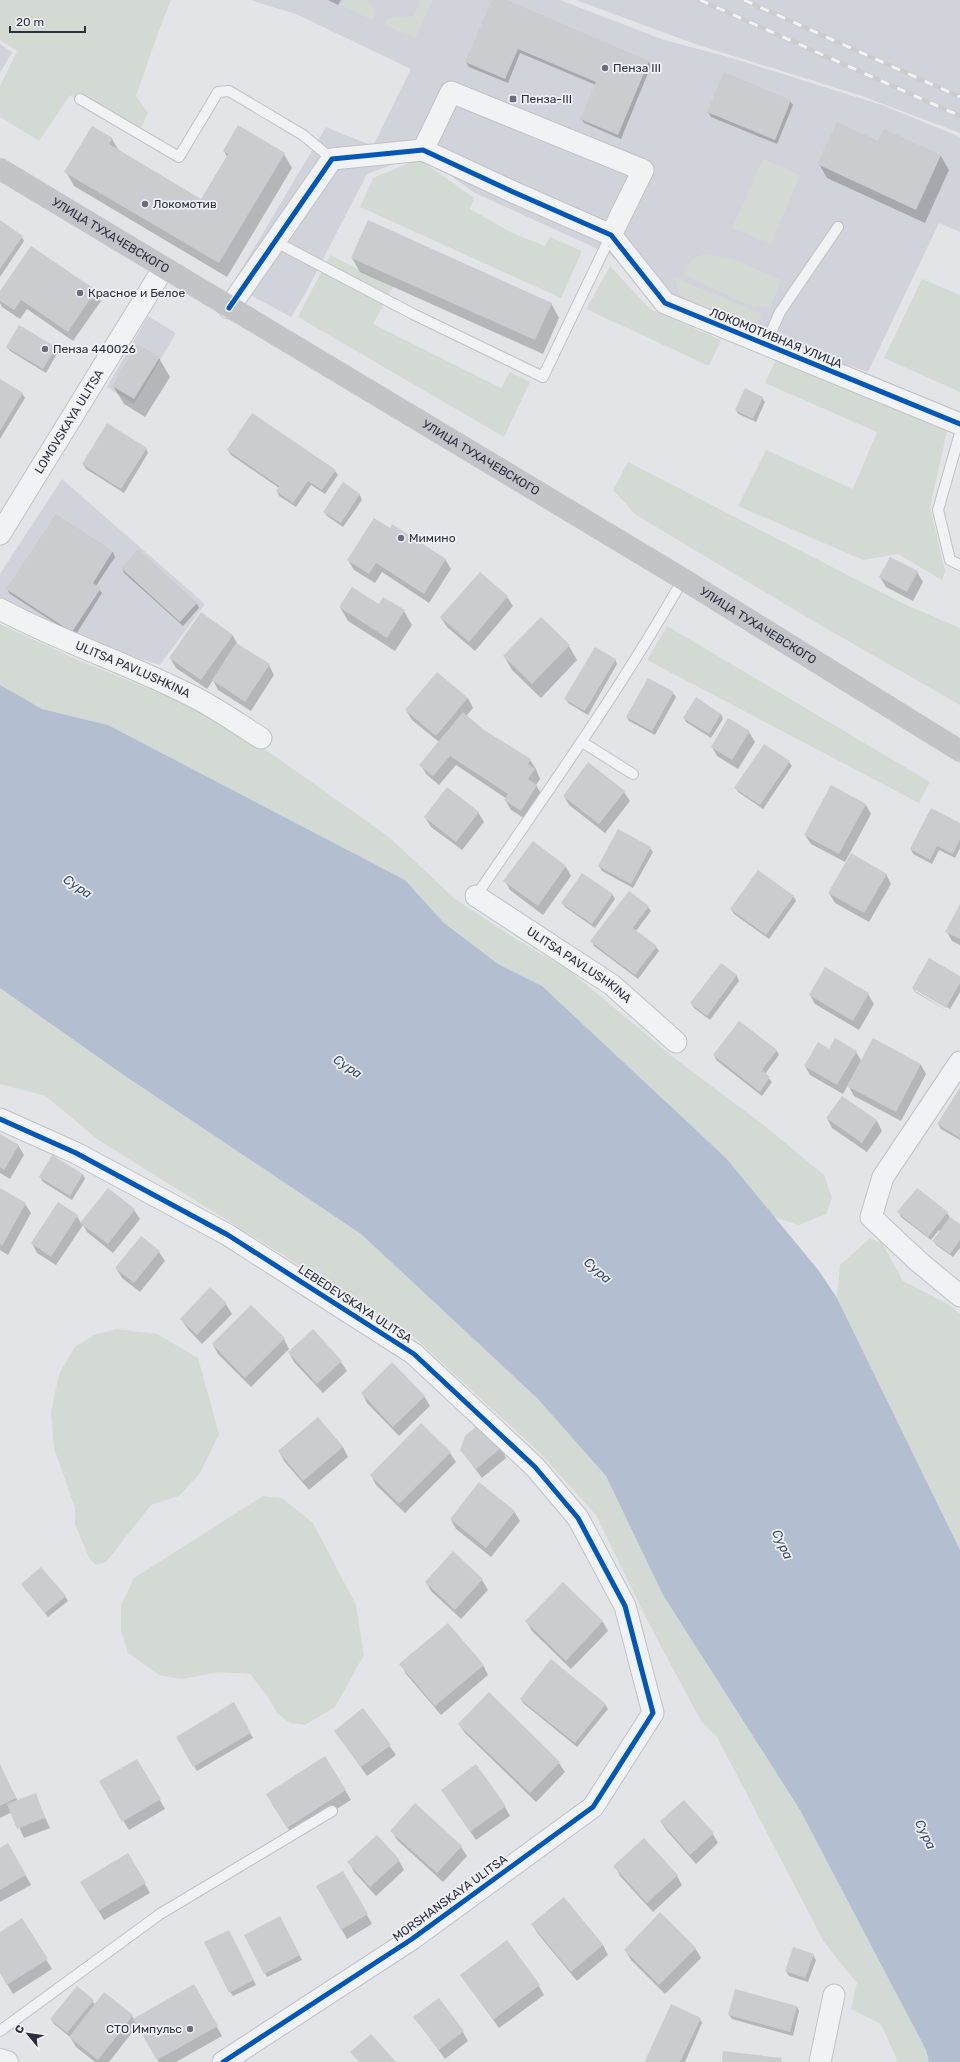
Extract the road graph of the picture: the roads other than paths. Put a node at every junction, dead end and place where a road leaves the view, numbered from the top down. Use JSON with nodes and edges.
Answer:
{"nodes":[{"id":1,"x":80,"y":99,"type":"dead end"},
{"id":2,"x":423,"y":150,"type":"junction"},
{"id":3,"x":332,"y":160,"type":"junction"},
{"id":4,"x":0,"y":169,"type":"edge"},
{"id":5,"x":838,"y":227,"type":"dead end"},
{"id":6,"x":611,"y":236,"type":"junction"},
{"id":7,"x":274,"y":241,"type":"junction"},
{"id":8,"x":164,"y":269,"type":"junction"},
{"id":9,"x":230,"y":308,"type":"junction"},
{"id":10,"x":766,"y":344,"type":"junction"},
{"id":11,"x":960,"y":424,"type":"edge"},
{"id":12,"x":960,"y":433,"type":"edge"},
{"id":13,"x":0,"y":534,"type":"edge"},
{"id":14,"x":960,"y":565,"type":"edge"},
{"id":15,"x":683,"y":579,"type":"junction"},
{"id":16,"x":0,"y":609,"type":"edge"},
{"id":17,"x":261,"y":738,"type":"dead end"},
{"id":18,"x":582,"y":742,"type":"junction"},
{"id":19,"x":960,"y":751,"type":"edge"},
{"id":20,"x":633,"y":774,"type":"dead end"},
{"id":21,"x":476,"y":896,"type":"joint"},
{"id":22,"x":676,"y":1042,"type":"dead end"},
{"id":23,"x":960,"y":1062,"type":"edge"},
{"id":24,"x":0,"y":1119,"type":"edge"},
{"id":25,"x":960,"y":1296,"type":"edge"},
{"id":26,"x":653,"y":1714,"type":"joint"},
{"id":27,"x":332,"y":1811,"type":"dead end"},
{"id":28,"x":834,"y":1995,"type":"dead end"},
{"id":29,"x":0,"y":2031,"type":"edge"},
{"id":30,"x":0,"y":2060,"type":"edge"},
{"id":31,"x":6,"y":2062,"type":"edge"},
{"id":32,"x":223,"y":2062,"type":"edge"},
{"id":33,"x":820,"y":2062,"type":"edge"}],
"edges":[{"from":1,"to":3,"type":"lane"},
{"from":2,"to":3,"type":"street"},
{"from":2,"to":6,"type":"street"},
{"from":2,"to":6,"type":"street"},
{"from":3,"to":7,"type":"street"},
{"from":4,"to":8,"type":"main road","name":"УЛИЦА ТУХАЧЕВСКОГО"},
{"from":5,"to":10,"type":"lane"},
{"from":6,"to":7,"type":"lane"},
{"from":6,"to":10,"type":"street","name":"ЛОКОМОТИВНАЯ УЛИЦА"},
{"from":7,"to":9,"type":"street"},
{"from":8,"to":9,"type":"main road","name":"УЛИЦА ТУХАЧЕВСКОГО"},
{"from":8,"to":13,"type":"street","name":"LOMOVSKAYA ULITSA"},
{"from":9,"to":15,"type":"main road","name":"УЛИЦА ТУХАЧЕВСКОГО"},
{"from":10,"to":11,"type":"street","name":"ЛОКОМОТИВНАЯ УЛИЦА"},
{"from":12,"to":14,"type":"lane"},
{"from":15,"to":18,"type":"lane"},
{"from":15,"to":19,"type":"main road","name":"УЛИЦА ТУХАЧЕВСКОГО"},
{"from":16,"to":17,"type":"street","name":"ULITSA PAVLUSHKINA"},
{"from":18,"to":20,"type":"lane"},
{"from":18,"to":21,"type":"lane"},
{"from":21,"to":22,"type":"street","name":"ULITSA PAVLUSHKINA"},
{"from":23,"to":25,"type":"street"},
{"from":24,"to":26,"type":"street","name":"LEBEDEVSKAYA ULITSA"},
{"from":26,"to":32,"type":"street","name":"MORSHANSKAYA ULITSA"},
{"from":27,"to":29,"type":"lane"},
{"from":28,"to":33,"type":"street"},
{"from":30,"to":31,"type":"street"}]}
